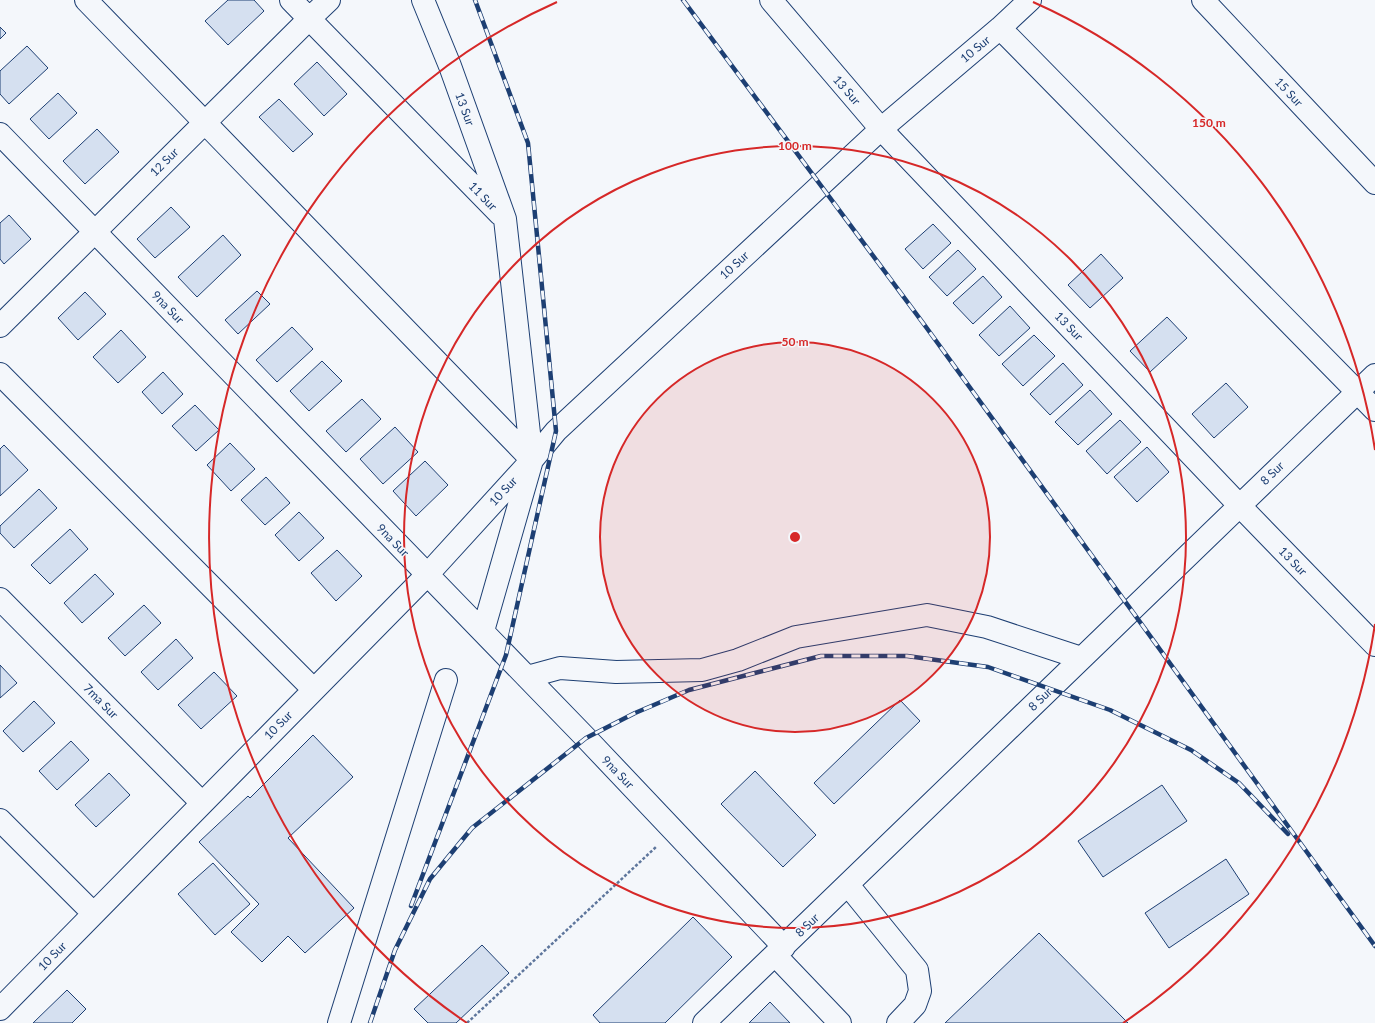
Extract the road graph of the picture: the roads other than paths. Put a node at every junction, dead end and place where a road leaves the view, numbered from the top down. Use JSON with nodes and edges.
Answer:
{"nodes":[{"id":1,"x":86,"y":0,"type":"edge"},
{"id":2,"x":291,"y":0,"type":"edge"},
{"id":3,"x":329,"y":0,"type":"edge"},
{"id":4,"x":423,"y":0,"type":"edge"},
{"id":5,"x":771,"y":0,"type":"edge"},
{"id":6,"x":1030,"y":0,"type":"edge"},
{"id":7,"x":1203,"y":0,"type":"edge"},
{"id":8,"x":309,"y":18,"type":"junction"},
{"id":9,"x":1000,"y":28,"type":"junction"},
{"id":10,"x":204,"y":123,"type":"junction"},
{"id":11,"x":881,"y":129,"type":"junction"},
{"id":12,"x":0,"y":134,"type":"edge"},
{"id":13,"x":1375,"y":183,"type":"edge"},
{"id":14,"x":505,"y":219,"type":"junction"},
{"id":15,"x":95,"y":231,"type":"junction"},
{"id":16,"x":0,"y":326,"type":"edge"},
{"id":17,"x":0,"y":374,"type":"edge"},
{"id":18,"x":1375,"y":375,"type":"edge"},
{"id":19,"x":1357,"y":392,"type":"junction"},
{"id":20,"x":1375,"y":410,"type":"edge"},
{"id":21,"x":532,"y":460,"type":"junction"},
{"id":22,"x":1239,"y":506,"type":"junction"},
{"id":23,"x":427,"y":575,"type":"junction"},
{"id":24,"x":0,"y":599,"type":"edge"},
{"id":25,"x":482,"y":631,"type":"junction"},
{"id":26,"x":1375,"y":645,"type":"edge"},
{"id":27,"x":1081,"y":658,"type":"junction"},
{"id":28,"x":527,"y":677,"type":"junction"},
{"id":29,"x":446,"y":680,"type":"dead end"},
{"id":30,"x":313,"y":690,"type":"junction"},
{"id":31,"x":202,"y":803,"type":"junction"},
{"id":32,"x":0,"y":820,"type":"edge"},
{"id":33,"x":848,"y":885,"type":"junction"},
{"id":34,"x":94,"y":913,"type":"junction"},
{"id":35,"x":780,"y":951,"type":"junction"},
{"id":36,"x":0,"y":1009,"type":"edge"},
{"id":37,"x":339,"y":1023,"type":"edge"},
{"id":38,"x":704,"y":1023,"type":"edge"},
{"id":39,"x":840,"y":1023,"type":"edge"},
{"id":40,"x":898,"y":1023,"type":"edge"}],
"edges":[{"from":1,"to":10,"type":"street"},
{"from":2,"to":8,"type":"street","name":"11 Sur"},
{"from":3,"to":8,"type":"street","name":"12 Sur"},
{"from":4,"to":14,"type":"street","name":"13 Sur"},
{"from":5,"to":11,"type":"street","name":"13 Sur"},
{"from":6,"to":9,"type":"street","name":"10 Sur"},
{"from":7,"to":13,"type":"street","name":"15 Sur"},
{"from":8,"to":10,"type":"street","name":"12 Sur"},
{"from":8,"to":14,"type":"street","name":"11 Sur"},
{"from":9,"to":11,"type":"street","name":"10 Sur"},
{"from":9,"to":19,"type":"street"},
{"from":10,"to":15,"type":"street","name":"12 Sur"},
{"from":10,"to":21,"type":"street"},
{"from":11,"to":21,"type":"street","name":"10 Sur"},
{"from":11,"to":22,"type":"street","name":"13 Sur"},
{"from":12,"to":15,"type":"street","name":"9na Sur"},
{"from":14,"to":21,"type":"street","name":"11 Sur"},
{"from":15,"to":16,"type":"street","name":"12 Sur"},
{"from":15,"to":23,"type":"street","name":"9na Sur"},
{"from":17,"to":30,"type":"street"},
{"from":18,"to":19,"type":"street","name":"8 Sur"},
{"from":19,"to":20,"type":"street"},
{"from":19,"to":22,"type":"street","name":"8 Sur"},
{"from":21,"to":23,"type":"street","name":"10 Sur"},
{"from":21,"to":25,"type":"street"},
{"from":22,"to":26,"type":"street","name":"13 Sur"},
{"from":22,"to":27,"type":"street","name":"8 Sur"},
{"from":23,"to":25,"type":"street","name":"9na Sur"},
{"from":23,"to":30,"type":"street","name":"10 Sur"},
{"from":24,"to":31,"type":"street","name":"7ma Sur"},
{"from":25,"to":28,"type":"street","name":"9na Sur"},
{"from":27,"to":28,"type":"street"},
{"from":27,"to":33,"type":"street","name":"8 Sur"},
{"from":28,"to":35,"type":"street","name":"9na Sur"},
{"from":29,"to":37,"type":"street"},
{"from":30,"to":31,"type":"street","name":"10 Sur"},
{"from":31,"to":34,"type":"street","name":"10 Sur"},
{"from":32,"to":34,"type":"street"},
{"from":33,"to":35,"type":"street","name":"8 Sur"},
{"from":33,"to":40,"type":"street"},
{"from":34,"to":36,"type":"street","name":"10 Sur"},
{"from":35,"to":38,"type":"street","name":"8 Sur"},
{"from":35,"to":39,"type":"street","name":"9na Sur"}]}
